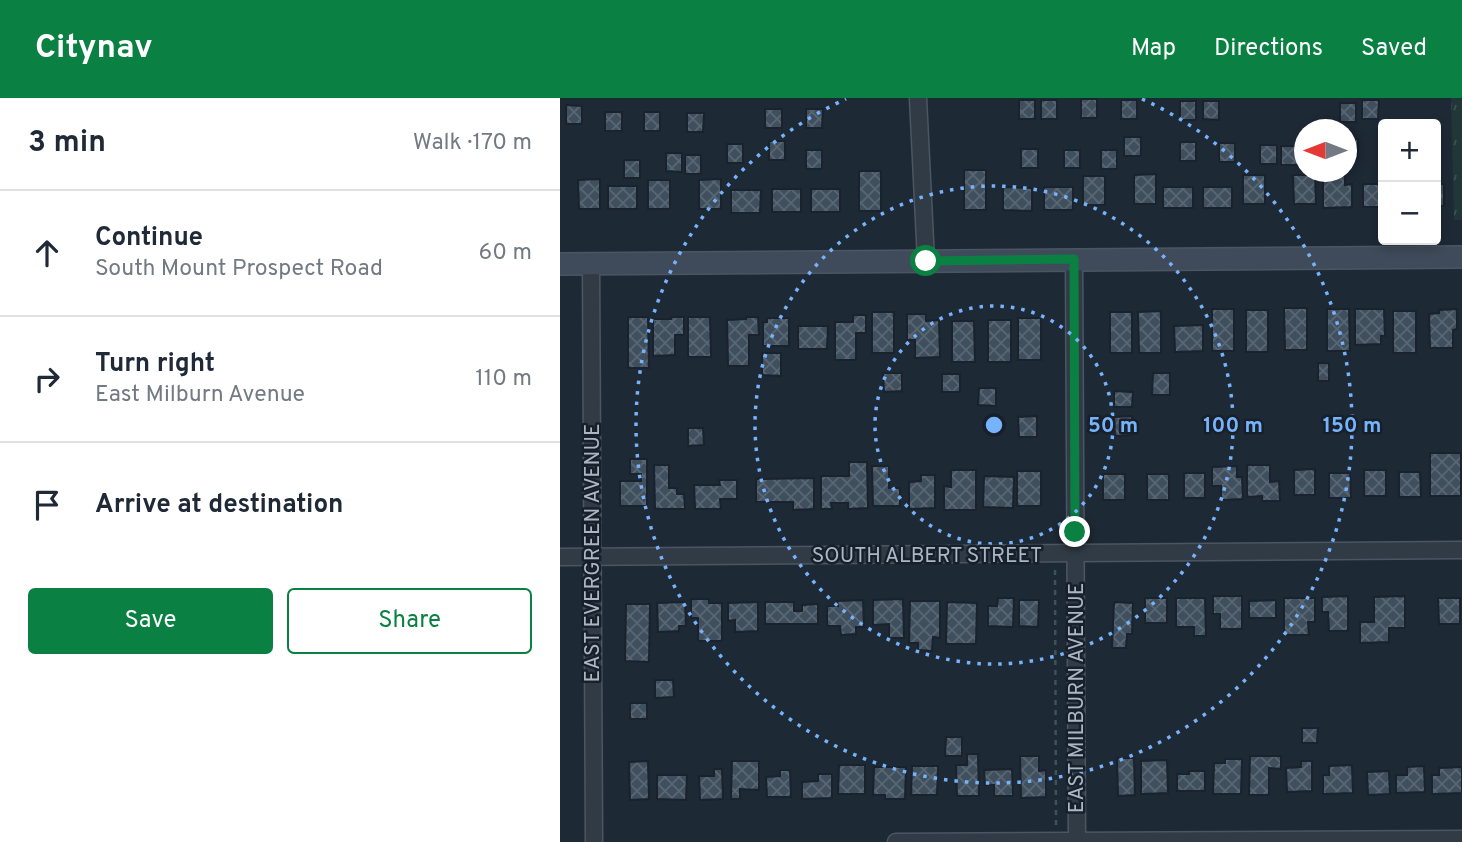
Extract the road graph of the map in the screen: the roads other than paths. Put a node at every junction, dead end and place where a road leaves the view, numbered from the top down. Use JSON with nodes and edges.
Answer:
{"nodes":[{"id":1,"x":918,"y":98,"type":"edge"},
{"id":2,"x":1462,"y":257,"type":"edge"},
{"id":3,"x":1074,"y":259,"type":"junction"},
{"id":4,"x":926,"y":261,"type":"junction"},
{"id":5,"x":591,"y":263,"type":"junction"},
{"id":6,"x":560,"y":264,"type":"edge"},
{"id":7,"x":1462,"y":550,"type":"edge"},
{"id":8,"x":1075,"y":554,"type":"junction"},
{"id":9,"x":592,"y":556,"type":"junction"},
{"id":10,"x":560,"y":557,"type":"edge"},
{"id":11,"x":1462,"y":839,"type":"edge"},
{"id":12,"x":1077,"y":841,"type":"edge"},
{"id":13,"x":594,"y":842,"type":"edge"},
{"id":14,"x":896,"y":842,"type":"edge"}],
"edges":[{"from":1,"to":4,"type":"street"},
{"from":2,"to":3,"type":"main road"},
{"from":3,"to":4,"type":"main road"},
{"from":3,"to":8,"type":"street","name":"EAST MILBURN AVENUE"},
{"from":4,"to":5,"type":"main road"},
{"from":5,"to":6,"type":"main road"},
{"from":5,"to":9,"type":"street","name":"EAST EVERGREEN AVENUE"},
{"from":7,"to":8,"type":"street","name":"SOUTH ALBERT STREET"},
{"from":8,"to":9,"type":"street","name":"SOUTH ALBERT STREET"},
{"from":8,"to":12,"type":"street","name":"EAST MILBURN AVENUE"},
{"from":9,"to":10,"type":"street","name":"SOUTH ALBERT STREET"},
{"from":9,"to":13,"type":"street","name":"EAST EVERGREEN AVENUE"},
{"from":11,"to":12,"type":"street"},
{"from":12,"to":14,"type":"street"}]}
